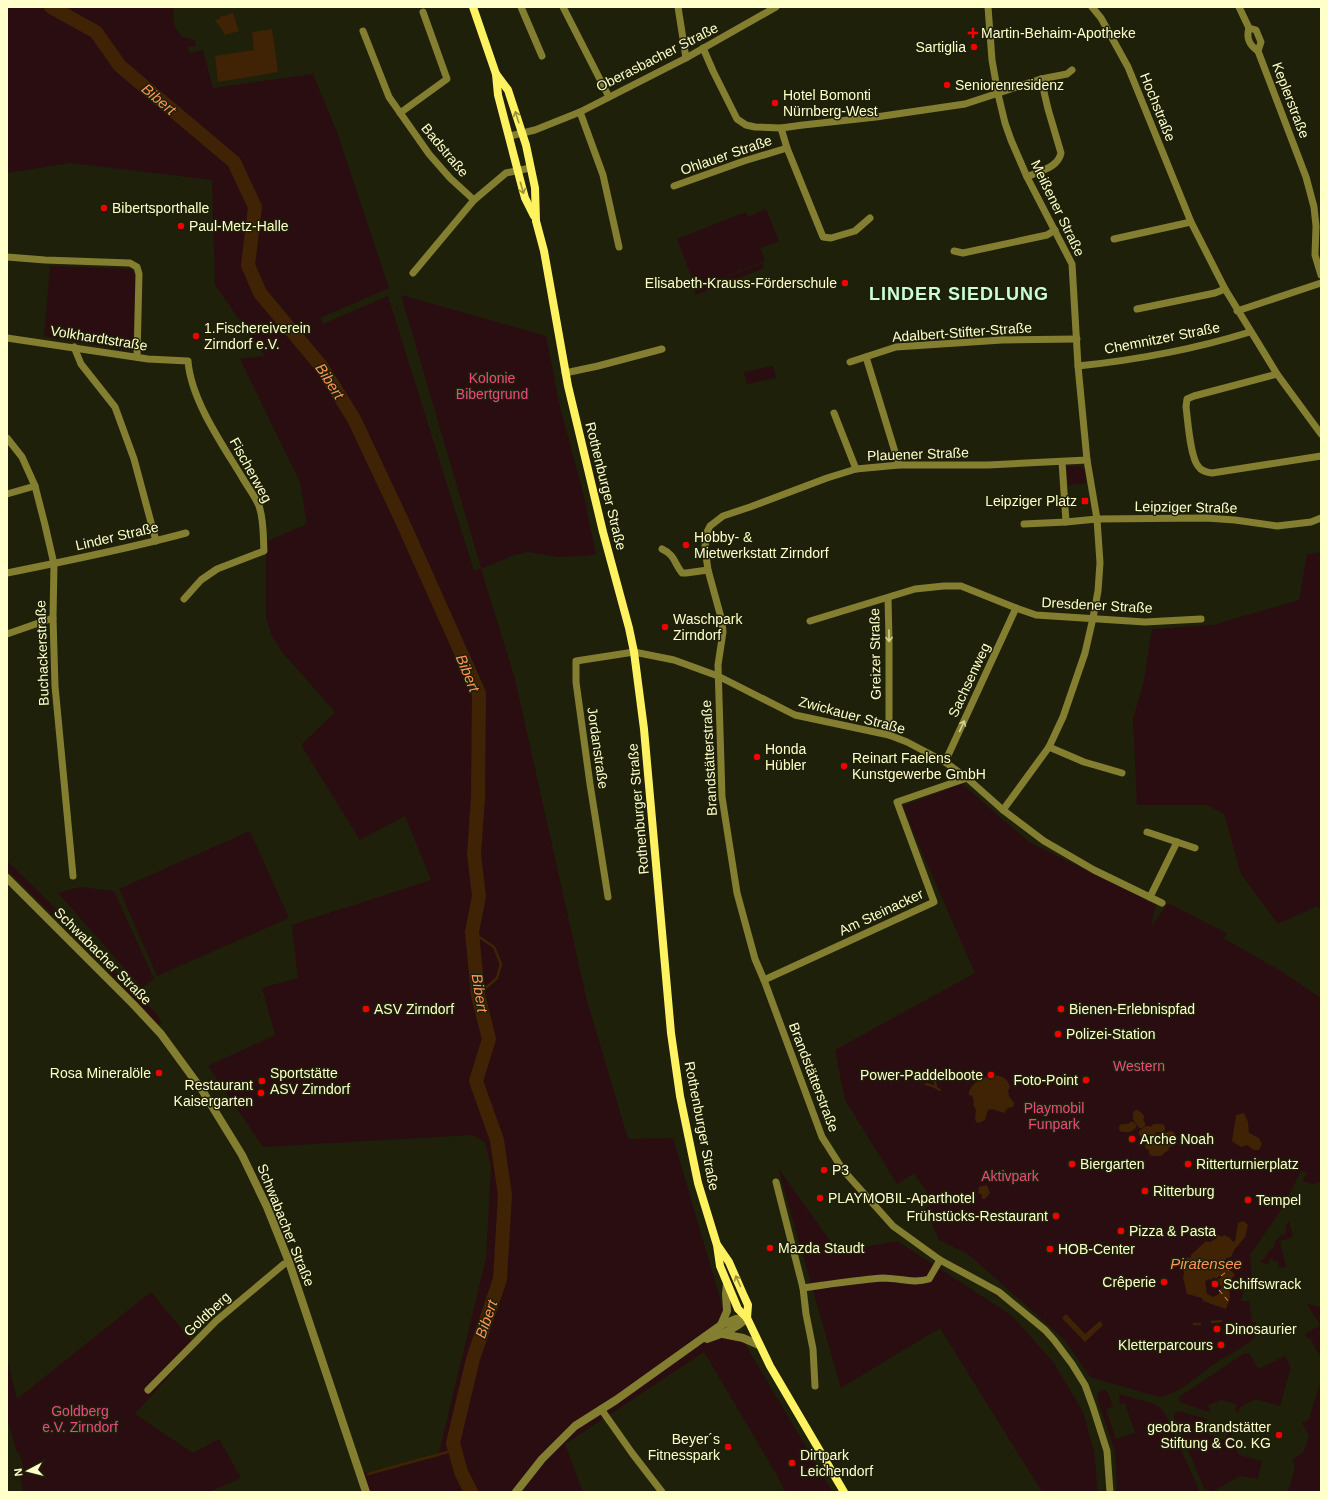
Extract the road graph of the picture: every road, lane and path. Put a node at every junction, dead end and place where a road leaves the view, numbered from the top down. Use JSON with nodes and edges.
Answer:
{"nodes":[{"id":1,"x":473,"y":7,"type":"edge"},
{"id":2,"x":521,"y":7,"type":"edge"},
{"id":3,"x":563,"y":7,"type":"edge"},
{"id":4,"x":678,"y":7,"type":"edge"},
{"id":5,"x":776,"y":7,"type":"edge"},
{"id":6,"x":988,"y":7,"type":"edge"},
{"id":7,"x":1092,"y":7,"type":"edge"},
{"id":8,"x":1240,"y":7,"type":"edge"},
{"id":9,"x":766,"y":9,"type":"edge"},
{"id":10,"x":423,"y":12,"type":"dead end"},
{"id":11,"x":1249,"y":28,"type":"junction"},
{"id":12,"x":363,"y":31,"type":"dead end"},
{"id":13,"x":704,"y":48,"type":"junction"},
{"id":14,"x":1258,"y":51,"type":"junction"},
{"id":15,"x":542,"y":56,"type":"dead end"},
{"id":16,"x":686,"y":58,"type":"junction"},
{"id":17,"x":1072,"y":70,"type":"dead end"},
{"id":18,"x":496,"y":74,"type":"junction"},
{"id":19,"x":1041,"y":79,"type":"junction"},
{"id":20,"x":998,"y":94,"type":"junction"},
{"id":21,"x":609,"y":97,"type":"junction"},
{"id":22,"x":580,"y":112,"type":"junction"},
{"id":23,"x":400,"y":113,"type":"junction"},
{"id":24,"x":781,"y":128,"type":"junction"},
{"id":25,"x":522,"y":134,"type":"junction"},
{"id":26,"x":510,"y":136,"type":"junction"},
{"id":27,"x":787,"y":148,"type":"junction"},
{"id":28,"x":530,"y":168,"type":"junction"},
{"id":29,"x":518,"y":171,"type":"junction"},
{"id":30,"x":1027,"y":177,"type":"junction"},
{"id":31,"x":674,"y":186,"type":"dead end"},
{"id":32,"x":474,"y":200,"type":"junction"},
{"id":33,"x":870,"y":218,"type":"dead end"},
{"id":34,"x":536,"y":221,"type":"junction"},
{"id":35,"x":1191,"y":222,"type":"junction"},
{"id":36,"x":1055,"y":230,"type":"junction"},
{"id":37,"x":1114,"y":239,"type":"dead end"},
{"id":38,"x":619,"y":248,"type":"dead end"},
{"id":39,"x":954,"y":252,"type":"dead end"},
{"id":40,"x":7,"y":257,"type":"edge"},
{"id":41,"x":413,"y":273,"type":"dead end"},
{"id":42,"x":1321,"y":275,"type":"edge"},
{"id":43,"x":1321,"y":283,"type":"edge"},
{"id":44,"x":1225,"y":289,"type":"junction"},
{"id":45,"x":1137,"y":309,"type":"dead end"},
{"id":46,"x":1237,"y":311,"type":"junction"},
{"id":47,"x":1250,"y":332,"type":"junction"},
{"id":48,"x":7,"y":338,"type":"edge"},
{"id":49,"x":1077,"y":339,"type":"junction"},
{"id":50,"x":74,"y":347,"type":"junction"},
{"id":51,"x":662,"y":349,"type":"dead end"},
{"id":52,"x":137,"y":357,"type":"junction"},
{"id":53,"x":866,"y":357,"type":"junction"},
{"id":54,"x":188,"y":361,"type":"joint"},
{"id":55,"x":850,"y":362,"type":"dead end"},
{"id":56,"x":1078,"y":366,"type":"junction"},
{"id":57,"x":565,"y":373,"type":"junction"},
{"id":58,"x":1277,"y":374,"type":"junction"},
{"id":59,"x":834,"y":413,"type":"dead end"},
{"id":60,"x":1321,"y":434,"type":"edge"},
{"id":61,"x":7,"y":438,"type":"edge"},
{"id":62,"x":1321,"y":456,"type":"edge"},
{"id":63,"x":1088,"y":460,"type":"junction"},
{"id":64,"x":1062,"y":462,"type":"junction"},
{"id":65,"x":900,"y":465,"type":"junction"},
{"id":66,"x":856,"y":469,"type":"junction"},
{"id":67,"x":35,"y":486,"type":"junction"},
{"id":68,"x":7,"y":494,"type":"edge"},
{"id":69,"x":1321,"y":518,"type":"edge"},
{"id":70,"x":1097,"y":520,"type":"junction"},
{"id":71,"x":1066,"y":522,"type":"junction"},
{"id":72,"x":1024,"y":524,"type":"dead end"},
{"id":73,"x":186,"y":533,"type":"dead end"},
{"id":74,"x":156,"y":541,"type":"junction"},
{"id":75,"x":662,"y":549,"type":"dead end"},
{"id":76,"x":54,"y":564,"type":"junction"},
{"id":77,"x":708,"y":570,"type":"junction"},
{"id":78,"x":7,"y":573,"type":"edge"},
{"id":79,"x":888,"y":598,"type":"junction"},
{"id":80,"x":184,"y":599,"type":"dead end"},
{"id":81,"x":1016,"y":608,"type":"junction"},
{"id":82,"x":53,"y":618,"type":"junction"},
{"id":83,"x":1093,"y":618,"type":"junction"},
{"id":84,"x":1201,"y":619,"type":"dead end"},
{"id":85,"x":810,"y":621,"type":"dead end"},
{"id":86,"x":7,"y":634,"type":"edge"},
{"id":87,"x":634,"y":652,"type":"junction"},
{"id":88,"x":718,"y":676,"type":"junction"},
{"id":89,"x":889,"y":735,"type":"junction"},
{"id":90,"x":1049,"y":747,"type":"junction"},
{"id":91,"x":945,"y":762,"type":"junction"},
{"id":92,"x":1122,"y":773,"type":"dead end"},
{"id":93,"x":967,"y":778,"type":"junction"},
{"id":94,"x":1003,"y":810,"type":"junction"},
{"id":95,"x":1147,"y":832,"type":"dead end"},
{"id":96,"x":1177,"y":842,"type":"junction"},
{"id":97,"x":1195,"y":848,"type":"dead end"},
{"id":98,"x":73,"y":876,"type":"dead end"},
{"id":99,"x":7,"y":878,"type":"edge"},
{"id":100,"x":608,"y":897,"type":"dead end"},
{"id":101,"x":1150,"y":897,"type":"junction"},
{"id":102,"x":1162,"y":903,"type":"dead end"},
{"id":103,"x":764,"y":980,"type":"junction"},
{"id":104,"x":776,"y":1182,"type":"dead end"},
{"id":105,"x":717,"y":1245,"type":"junction"},
{"id":106,"x":940,"y":1260,"type":"junction"},
{"id":107,"x":289,"y":1262,"type":"junction"},
{"id":108,"x":727,"y":1284,"type":"junction"},
{"id":109,"x":803,"y":1288,"type":"junction"},
{"id":110,"x":747,"y":1318,"type":"junction"},
{"id":111,"x":722,"y":1330,"type":"junction"},
{"id":112,"x":759,"y":1345,"type":"junction"},
{"id":113,"x":815,"y":1386,"type":"dead end"},
{"id":114,"x":148,"y":1390,"type":"dead end"},
{"id":115,"x":601,"y":1408,"type":"junction"},
{"id":116,"x":366,"y":1492,"type":"edge"},
{"id":117,"x":516,"y":1492,"type":"edge"},
{"id":118,"x":662,"y":1492,"type":"edge"},
{"id":119,"x":844,"y":1492,"type":"edge"},
{"id":120,"x":1110,"y":1492,"type":"edge"}],
"edges":[{"from":1,"to":18,"type":"main road","name":"Rothenburger Straße"},
{"from":2,"to":15,"type":"street"},
{"from":3,"to":21,"type":"street"},
{"from":4,"to":16,"type":"street"},
{"from":5,"to":9,"type":"street","name":"Oberasbacher Straße"},
{"from":6,"to":20,"type":"street","name":"Meißener Straße"},
{"from":7,"to":35,"type":"street","name":"Hochstraße"},
{"from":8,"to":11,"type":"street","name":"Keplerstraße"},
{"from":9,"to":13,"type":"street","name":"Oberasbacher Straße"},
{"from":10,"to":23,"type":"street"},
{"from":11,"to":14,"type":"street","name":"Keplerstraße"},
{"from":11,"to":14,"type":"street","name":"Keplerstraße"},
{"from":12,"to":23,"type":"street","name":"Badstraße"},
{"from":13,"to":16,"type":"street","name":"Oberasbacher Straße"},
{"from":13,"to":24,"type":"street"},
{"from":14,"to":42,"type":"street","name":"Keplerstraße"},
{"from":16,"to":21,"type":"street","name":"Oberasbacher Straße"},
{"from":17,"to":19,"type":"street"},
{"from":25,"to":18,"type":"main road","name":"Rothenburger Straße","one_way":true},
{"from":18,"to":26,"type":"main road","name":"Rothenburger Straße"},
{"from":19,"to":20,"type":"street"},
{"from":19,"to":30,"type":"street"},
{"from":20,"to":24,"type":"street"},
{"from":20,"to":30,"type":"street","name":"Meißener Straße"},
{"from":21,"to":22,"type":"street","name":"Oberasbacher Straße"},
{"from":22,"to":25,"type":"street","name":"Oberasbacher Straße"},
{"from":22,"to":38,"type":"street"},
{"from":23,"to":32,"type":"street","name":"Badstraße"},
{"from":24,"to":27,"type":"street","name":"Ohlauer Straße"},
{"from":25,"to":26,"type":"street","name":"Oberasbacher Straße"},
{"from":25,"to":28,"type":"main road","name":"Rothenburger Straße"},
{"from":26,"to":29,"type":"main road","name":"Rothenburger Straße"},
{"from":27,"to":31,"type":"street","name":"Ohlauer Straße"},
{"from":27,"to":33,"type":"street","name":"Ohlauer Straße"},
{"from":28,"to":29,"type":"street"},
{"from":28,"to":34,"type":"main road","name":"Rothenburger Straße"},
{"from":29,"to":32,"type":"street"},
{"from":29,"to":34,"type":"main road","name":"Rothenburger Straße","one_way":true},
{"from":30,"to":36,"type":"street","name":"Meißener Straße"},
{"from":32,"to":41,"type":"street"},
{"from":34,"to":57,"type":"main road","name":"Rothenburger Straße"},
{"from":35,"to":37,"type":"street"},
{"from":35,"to":44,"type":"street","name":"Hochstraße"},
{"from":36,"to":39,"type":"street"},
{"from":36,"to":49,"type":"street","name":"Meißener Straße"},
{"from":40,"to":52,"type":"street"},
{"from":43,"to":46,"type":"street"},
{"from":44,"to":45,"type":"street"},
{"from":44,"to":46,"type":"street","name":"Hochstraße"},
{"from":46,"to":47,"type":"street","name":"Hochstraße"},
{"from":47,"to":56,"type":"street","name":"Chemnitzer Straße"},
{"from":47,"to":58,"type":"street","name":"Hochstraße"},
{"from":48,"to":50,"type":"street","name":"Volkhardtstraße"},
{"from":49,"to":53,"type":"street","name":"Adalbert-Stifter-Straße"},
{"from":49,"to":56,"type":"street","name":"Meißener Straße"},
{"from":50,"to":52,"type":"street","name":"Volkhardtstraße"},
{"from":50,"to":74,"type":"street"},
{"from":51,"to":57,"type":"street"},
{"from":52,"to":54,"type":"street","name":"Volkhardtstraße"},
{"from":53,"to":55,"type":"street","name":"Adalbert-Stifter-Straße"},
{"from":53,"to":65,"type":"street"},
{"from":54,"to":80,"type":"street","name":"Fischerweg"},
{"from":56,"to":63,"type":"street","name":"Meißener Straße"},
{"from":57,"to":87,"type":"main road","name":"Rothenburger Straße"},
{"from":58,"to":60,"type":"street","name":"Hochstraße"},
{"from":58,"to":62,"type":"street"},
{"from":59,"to":66,"type":"street"},
{"from":61,"to":67,"type":"street","name":"Buchackerstraße"},
{"from":63,"to":64,"type":"street","name":"Plauener Straße"},
{"from":63,"to":70,"type":"street","name":"Meißener Straße"},
{"from":64,"to":65,"type":"street","name":"Plauener Straße"},
{"from":64,"to":71,"type":"street"},
{"from":65,"to":66,"type":"street","name":"Plauener Straße"},
{"from":66,"to":77,"type":"street","name":"Plauener Straße"},
{"from":67,"to":68,"type":"street"},
{"from":67,"to":76,"type":"street","name":"Buchackerstraße"},
{"from":69,"to":70,"type":"street","name":"Leipziger Straße"},
{"from":70,"to":71,"type":"street"},
{"from":70,"to":83,"type":"street","name":"Meißener Straße"},
{"from":71,"to":72,"type":"street"},
{"from":73,"to":74,"type":"street","name":"Linder Straße"},
{"from":74,"to":76,"type":"street","name":"Linder Straße"},
{"from":75,"to":77,"type":"street"},
{"from":76,"to":78,"type":"street","name":"Linder Straße"},
{"from":76,"to":82,"type":"street","name":"Buchackerstraße"},
{"from":77,"to":88,"type":"street","name":"Plauener Straße"},
{"from":79,"to":81,"type":"street","name":"Dresdener Straße"},
{"from":79,"to":85,"type":"street","name":"Dresdener Straße"},
{"from":79,"to":89,"type":"street","name":"Greizer Straße","one_way":true},
{"from":81,"to":83,"type":"street","name":"Dresdener Straße"},
{"from":91,"to":81,"type":"street","name":"Sachsenweg","one_way":true},
{"from":82,"to":86,"type":"street"},
{"from":82,"to":98,"type":"street","name":"Buchackerstraße"},
{"from":83,"to":84,"type":"street","name":"Dresdener Straße"},
{"from":83,"to":90,"type":"street","name":"Meißener Straße"},
{"from":87,"to":88,"type":"street","name":"Zwickauer Straße"},
{"from":87,"to":100,"type":"street","name":"Jordanstraße"},
{"from":87,"to":105,"type":"main road","name":"Rothenburger Straße"},
{"from":88,"to":89,"type":"street","name":"Zwickauer Straße"},
{"from":88,"to":103,"type":"street","name":"Brandstätterstraße"},
{"from":89,"to":91,"type":"street","name":"Zwickauer Straße"},
{"from":90,"to":92,"type":"street"},
{"from":90,"to":94,"type":"street","name":"Meißener Straße"},
{"from":91,"to":93,"type":"street","name":"Zwickauer Straße"},
{"from":93,"to":94,"type":"street","name":"Zwickauer Straße"},
{"from":93,"to":103,"type":"street","name":"Am Steinacker"},
{"from":94,"to":101,"type":"street","name":"Zwickauer Straße"},
{"from":95,"to":96,"type":"street"},
{"from":96,"to":97,"type":"street"},
{"from":96,"to":101,"type":"street"},
{"from":99,"to":107,"type":"street","name":"Schwabacher Straße"},
{"from":101,"to":102,"type":"street","name":"Zwickauer Straße"},
{"from":103,"to":106,"type":"street","name":"Brandstätterstraße"},
{"from":104,"to":109,"type":"street"},
{"from":105,"to":108,"type":"main road","name":"Rothenburger Straße"},
{"from":110,"to":105,"type":"main road","name":"Rothenburger Straße","one_way":true},
{"from":106,"to":109,"type":"street"},
{"from":106,"to":120,"type":"street","name":"Brandstätterstraße"},
{"from":107,"to":114,"type":"street","name":"Goldberg"},
{"from":107,"to":116,"type":"street","name":"Schwabacher Straße"},
{"from":108,"to":110,"type":"main road","name":"Rothenburger Straße"},
{"from":108,"to":111,"type":"street"},
{"from":109,"to":113,"type":"street"},
{"from":110,"to":111,"type":"street"},
{"from":110,"to":112,"type":"main road","name":"Rothenburger Straße"},
{"from":111,"to":112,"type":"street"},
{"from":111,"to":115,"type":"street"},
{"from":112,"to":119,"type":"main road","name":"Rothenburger Straße"},
{"from":115,"to":117,"type":"street"},
{"from":115,"to":118,"type":"street"}]}
